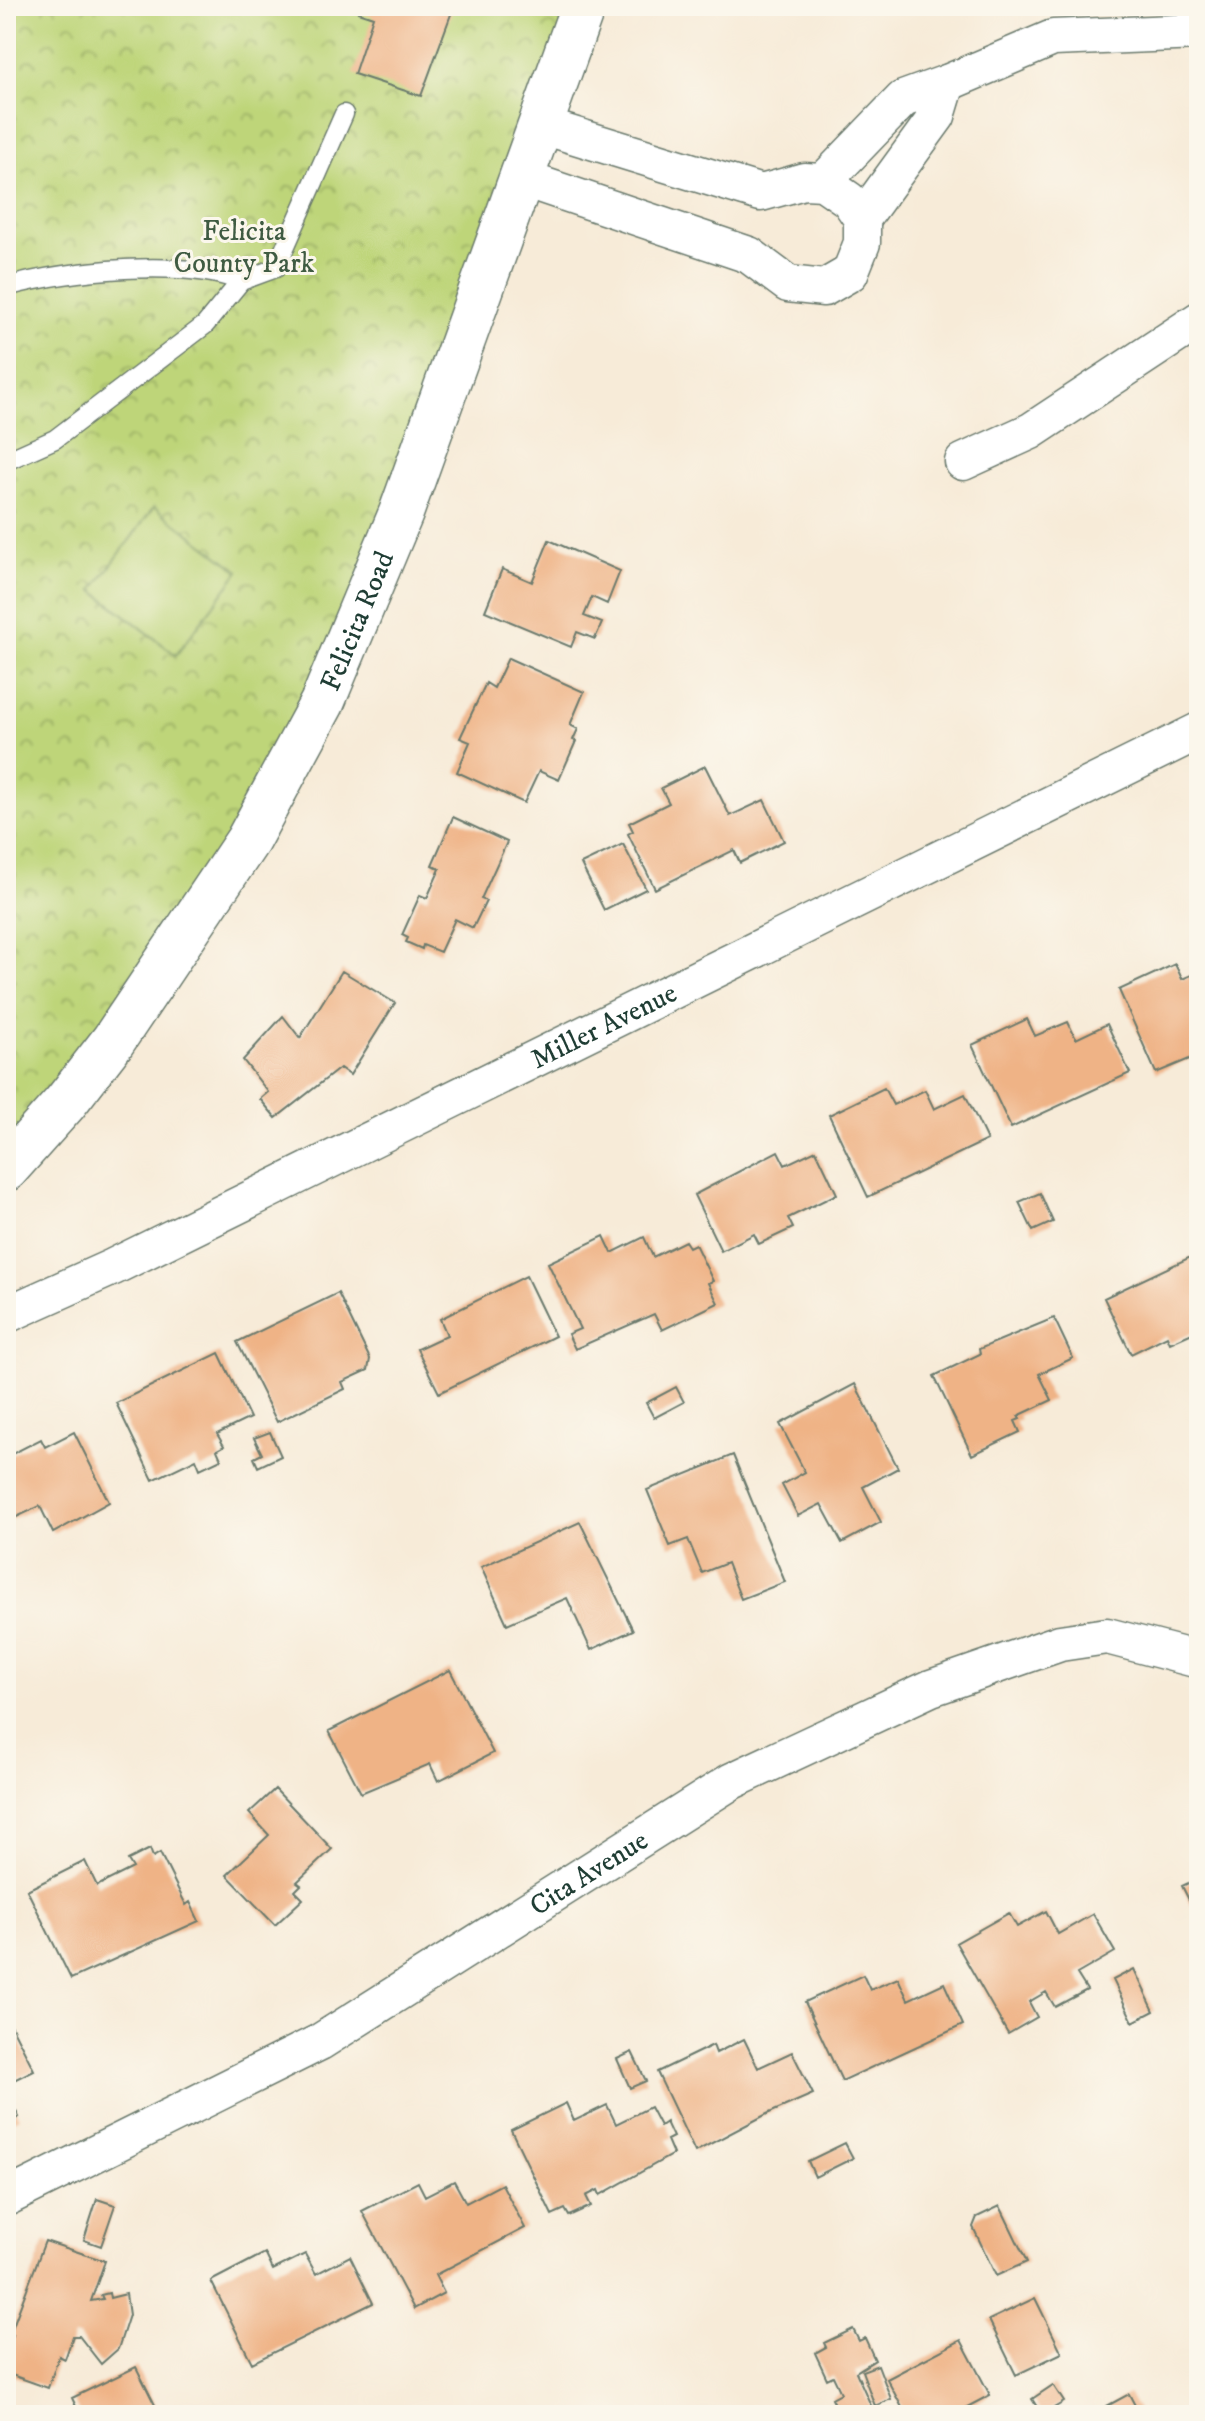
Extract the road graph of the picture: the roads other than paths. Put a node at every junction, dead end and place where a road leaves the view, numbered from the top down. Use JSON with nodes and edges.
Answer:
{"nodes":[{"id":1,"x":583,"y":6,"type":"edge"},
{"id":2,"x":1199,"y":32,"type":"edge"},
{"id":3,"x":947,"y":83,"type":"junction"},
{"id":4,"x":344,"y":114,"type":"dead end"},
{"id":5,"x":540,"y":125,"type":"junction"},
{"id":6,"x":521,"y":178,"type":"junction"},
{"id":7,"x":823,"y":182,"type":"junction"},
{"id":8,"x":862,"y":219,"type":"junction"},
{"id":9,"x":241,"y":281,"type":"junction"},
{"id":10,"x":6,"y":287,"type":"edge"},
{"id":11,"x":1199,"y":320,"type":"edge"},
{"id":12,"x":6,"y":461,"type":"edge"},
{"id":13,"x":963,"y":462,"type":"dead end"},
{"id":14,"x":1199,"y":731,"type":"edge"},
{"id":15,"x":6,"y":1169,"type":"edge"},
{"id":16,"x":6,"y":1315,"type":"edge"},
{"id":17,"x":1199,"y":1660,"type":"edge"},
{"id":18,"x":6,"y":2198,"type":"edge"}],
"edges":[{"from":1,"to":5,"type":"main road","name":"Felicita Road"},
{"from":2,"to":3,"type":"street"},
{"from":3,"to":7,"type":"street"},
{"from":3,"to":8,"type":"street"},
{"from":4,"to":9,"type":"lane"},
{"from":5,"to":6,"type":"main road","name":"Felicita Road"},
{"from":5,"to":7,"type":"street"},
{"from":6,"to":8,"type":"street"},
{"from":6,"to":15,"type":"main road","name":"Felicita Road"},
{"from":7,"to":8,"type":"street"},
{"from":9,"to":10,"type":"lane"},
{"from":9,"to":12,"type":"lane"},
{"from":11,"to":13,"type":"street"},
{"from":14,"to":16,"type":"street","name":"Miller Avenue"},
{"from":17,"to":18,"type":"street","name":"Cita Avenue"}]}
